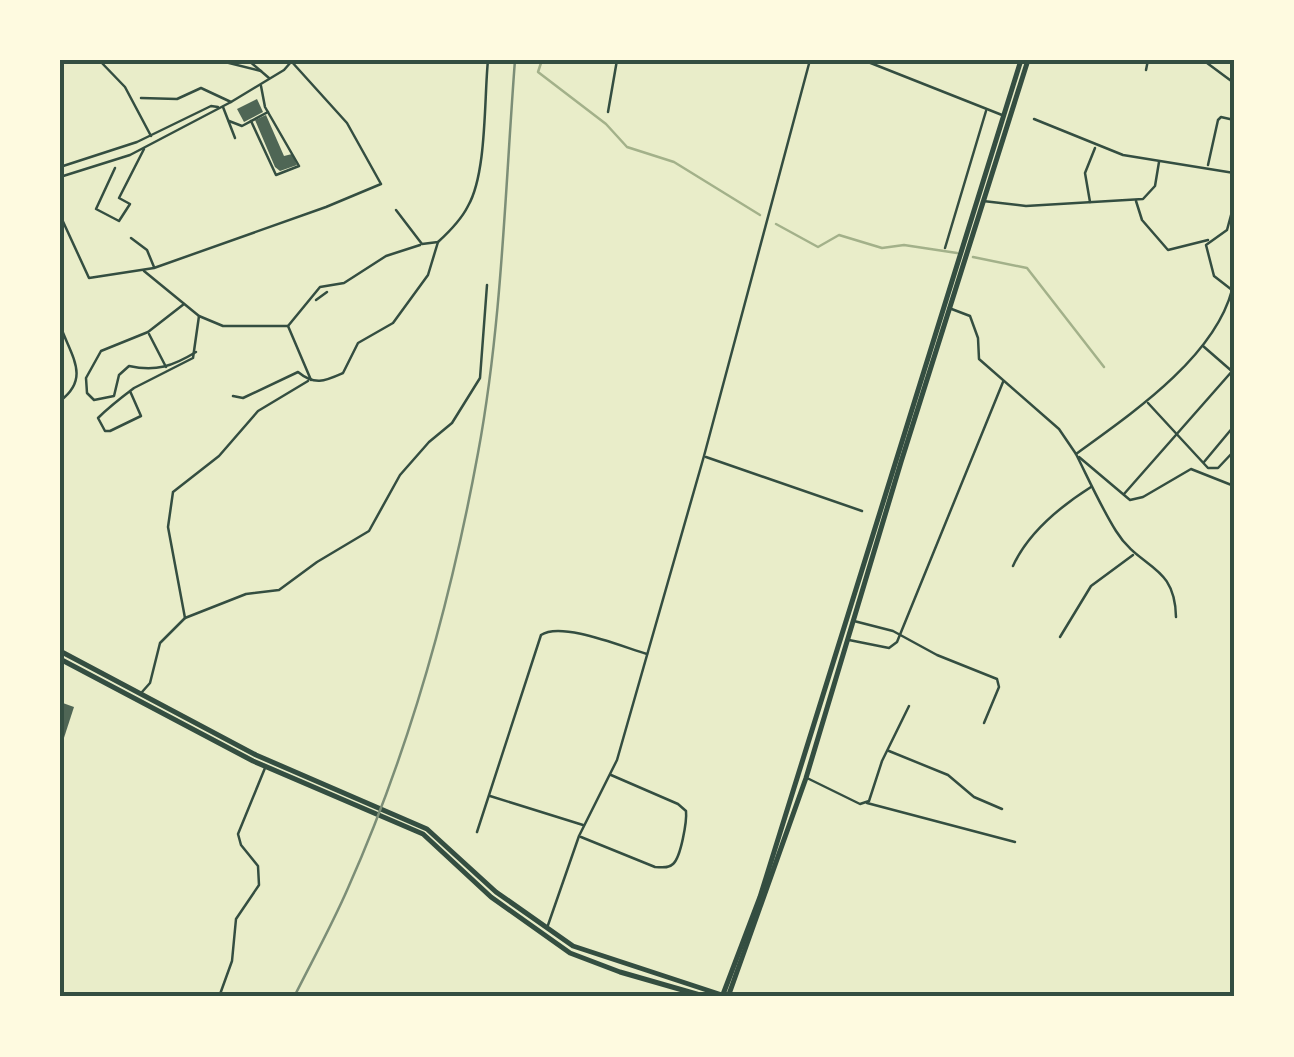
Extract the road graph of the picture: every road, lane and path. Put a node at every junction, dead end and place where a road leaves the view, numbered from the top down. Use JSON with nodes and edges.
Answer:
{"nodes":[{"id":1,"x":99,"y":60,"type":"edge"},
{"id":2,"x":217,"y":60,"type":"edge"},
{"id":3,"x":248,"y":60,"type":"edge"},
{"id":4,"x":488,"y":60,"type":"edge"},
{"id":5,"x":617,"y":60,"type":"edge"},
{"id":6,"x":810,"y":60,"type":"edge"},
{"id":7,"x":863,"y":60,"type":"edge"},
{"id":8,"x":1025,"y":60,"type":"edge"},
{"id":9,"x":1148,"y":60,"type":"edge"},
{"id":10,"x":1206,"y":61,"type":"edge"},
{"id":11,"x":291,"y":62,"type":"edge"},
{"id":12,"x":1146,"y":70,"type":"dead end"},
{"id":13,"x":261,"y":71,"type":"junction"},
{"id":14,"x":270,"y":79,"type":"junction"},
{"id":15,"x":1234,"y":83,"type":"edge"},
{"id":16,"x":261,"y":86,"type":"junction"},
{"id":17,"x":142,"y":98,"type":"dead end"},
{"id":18,"x":231,"y":102,"type":"junction"},
{"id":19,"x":221,"y":106,"type":"junction"},
{"id":20,"x":987,"y":109,"type":"junction"},
{"id":21,"x":269,"y":111,"type":"junction"},
{"id":22,"x":608,"y":112,"type":"dead end"},
{"id":23,"x":1004,"y":116,"type":"junction"},
{"id":24,"x":1012,"y":118,"type":"junction"},
{"id":25,"x":1034,"y":119,"type":"dead end"},
{"id":26,"x":1234,"y":120,"type":"edge"},
{"id":27,"x":251,"y":121,"type":"junction"},
{"id":28,"x":228,"y":122,"type":"junction"},
{"id":29,"x":151,"y":136,"type":"junction"},
{"id":30,"x":235,"y":138,"type":"dead end"},
{"id":31,"x":1096,"y":146,"type":"junction"},
{"id":32,"x":144,"y":148,"type":"junction"},
{"id":33,"x":1159,"y":162,"type":"junction"},
{"id":34,"x":1208,"y":167,"type":"junction"},
{"id":35,"x":60,"y":168,"type":"edge"},
{"id":36,"x":115,"y":168,"type":"dead end"},
{"id":37,"x":1234,"y":172,"type":"edge"},
{"id":38,"x":60,"y":177,"type":"edge"},
{"id":39,"x":976,"y":199,"type":"junction"},
{"id":40,"x":1136,"y":201,"type":"junction"},
{"id":41,"x":984,"y":202,"type":"junction"},
{"id":42,"x":1090,"y":203,"type":"junction"},
{"id":43,"x":1234,"y":204,"type":"edge"},
{"id":44,"x":396,"y":210,"type":"dead end"},
{"id":45,"x":60,"y":215,"type":"edge"},
{"id":46,"x":1232,"y":218,"type":"edge"},
{"id":47,"x":64,"y":226,"type":"junction"},
{"id":48,"x":60,"y":234,"type":"edge"},
{"id":49,"x":132,"y":238,"type":"dead end"},
{"id":50,"x":1210,"y":240,"type":"junction"},
{"id":51,"x":438,"y":242,"type":"junction"},
{"id":52,"x":422,"y":244,"type":"junction"},
{"id":53,"x":945,"y":248,"type":"dead end"},
{"id":54,"x":965,"y":249,"type":"junction"},
{"id":55,"x":154,"y":268,"type":"junction"},
{"id":56,"x":144,"y":272,"type":"junction"},
{"id":57,"x":486,"y":285,"type":"dead end"},
{"id":58,"x":1233,"y":290,"type":"edge"},
{"id":59,"x":327,"y":292,"type":"dead end"},
{"id":60,"x":314,"y":295,"type":"junction"},
{"id":61,"x":316,"y":300,"type":"junction"},
{"id":62,"x":184,"y":304,"type":"junction"},
{"id":63,"x":318,"y":306,"type":"dead end"},
{"id":64,"x":947,"y":308,"type":"junction"},
{"id":65,"x":1227,"y":310,"type":"junction"},
{"id":66,"x":1234,"y":311,"type":"edge"},
{"id":67,"x":198,"y":316,"type":"junction"},
{"id":68,"x":60,"y":326,"type":"edge"},
{"id":69,"x":288,"y":326,"type":"junction"},
{"id":70,"x":148,"y":332,"type":"junction"},
{"id":71,"x":1202,"y":345,"type":"junction"},
{"id":72,"x":196,"y":352,"type":"junction"},
{"id":73,"x":166,"y":366,"type":"junction"},
{"id":74,"x":1234,"y":371,"type":"edge"},
{"id":75,"x":310,"y":381,"type":"junction"},
{"id":76,"x":1004,"y":381,"type":"junction"},
{"id":77,"x":130,"y":391,"type":"junction"},
{"id":78,"x":233,"y":396,"type":"dead end"},
{"id":79,"x":60,"y":401,"type":"edge"},
{"id":80,"x":1147,"y":402,"type":"junction"},
{"id":81,"x":909,"y":424,"type":"junction"},
{"id":82,"x":1234,"y":426,"type":"edge"},
{"id":83,"x":1178,"y":435,"type":"junction"},
{"id":84,"x":1234,"y":451,"type":"edge"},
{"id":85,"x":704,"y":456,"type":"junction"},
{"id":86,"x":1077,"y":456,"type":"junction"},
{"id":87,"x":1202,"y":463,"type":"junction"},
{"id":88,"x":1092,"y":486,"type":"junction"},
{"id":89,"x":1234,"y":486,"type":"edge"},
{"id":90,"x":1123,"y":495,"type":"junction"},
{"id":91,"x":862,"y":511,"type":"dead end"},
{"id":92,"x":1134,"y":555,"type":"junction"},
{"id":93,"x":1013,"y":566,"type":"dead end"},
{"id":94,"x":860,"y":574,"type":"junction"},
{"id":95,"x":868,"y":576,"type":"junction"},
{"id":96,"x":1176,"y":617,"type":"dead end"},
{"id":97,"x":186,"y":618,"type":"junction"},
{"id":98,"x":854,"y":620,"type":"junction"},
{"id":99,"x":902,"y":635,"type":"junction"},
{"id":100,"x":1060,"y":637,"type":"dead end"},
{"id":101,"x":844,"y":639,"type":"junction"},
{"id":102,"x":60,"y":651,"type":"edge"},
{"id":103,"x":648,"y":654,"type":"junction"},
{"id":104,"x":60,"y":658,"type":"edge"},
{"id":105,"x":139,"y":698,"type":"junction"},
{"id":106,"x":909,"y":706,"type":"dead end"},
{"id":107,"x":984,"y":724,"type":"dead end"},
{"id":108,"x":888,"y":750,"type":"junction"},
{"id":109,"x":266,"y":766,"type":"junction"},
{"id":110,"x":610,"y":775,"type":"junction"},
{"id":111,"x":806,"y":778,"type":"junction"},
{"id":112,"x":489,"y":796,"type":"junction"},
{"id":113,"x":867,"y":803,"type":"junction"},
{"id":114,"x":792,"y":808,"type":"junction"},
{"id":115,"x":372,"y":809,"type":"junction"},
{"id":116,"x":1002,"y":809,"type":"dead end"},
{"id":117,"x":584,"y":825,"type":"junction"},
{"id":118,"x":478,"y":832,"type":"dead end"},
{"id":119,"x":579,"y":836,"type":"junction"},
{"id":120,"x":1015,"y":842,"type":"dead end"},
{"id":121,"x":544,"y":932,"type":"junction"},
{"id":122,"x":725,"y":996,"type":"edge"},
{"id":123,"x":220,"y":997,"type":"edge"},
{"id":124,"x":707,"y":997,"type":"edge"}],
"edges":[{"from":1,"to":29,"type":"street"},
{"from":2,"to":13,"type":"street"},
{"from":3,"to":13,"type":"street"},
{"from":4,"to":51,"type":"street"},
{"from":5,"to":22,"type":"street"},
{"from":6,"to":85,"type":"street"},
{"from":7,"to":20,"type":"street"},
{"from":8,"to":23,"type":"main road"},
{"from":8,"to":24,"type":"main road"},
{"from":9,"to":12,"type":"street"},
{"from":10,"to":15,"type":"street"},
{"from":11,"to":14,"type":"street"},
{"from":11,"to":55,"type":"street"},
{"from":13,"to":14,"type":"street"},
{"from":14,"to":16,"type":"street"},
{"from":16,"to":18,"type":"street"},
{"from":16,"to":21,"type":"street"},
{"from":17,"to":18,"type":"street"},
{"from":18,"to":19,"type":"street"},
{"from":19,"to":28,"type":"street"},
{"from":19,"to":29,"type":"street"},
{"from":19,"to":32,"type":"street"},
{"from":20,"to":23,"type":"street"},
{"from":20,"to":53,"type":"street"},
{"from":21,"to":27,"type":"street"},
{"from":21,"to":27,"type":"street"},
{"from":23,"to":24,"type":"street"},
{"from":23,"to":39,"type":"main road"},
{"from":24,"to":41,"type":"main road"},
{"from":25,"to":31,"type":"street"},
{"from":26,"to":34,"type":"street"},
{"from":27,"to":28,"type":"street"},
{"from":28,"to":30,"type":"street"},
{"from":29,"to":35,"type":"street"},
{"from":31,"to":33,"type":"street"},
{"from":31,"to":42,"type":"street"},
{"from":32,"to":36,"type":"street"},
{"from":32,"to":38,"type":"street"},
{"from":33,"to":34,"type":"street"},
{"from":33,"to":40,"type":"street"},
{"from":34,"to":37,"type":"street"},
{"from":39,"to":41,"type":"street"},
{"from":39,"to":54,"type":"main road"},
{"from":40,"to":42,"type":"street"},
{"from":40,"to":50,"type":"street"},
{"from":41,"to":42,"type":"street"},
{"from":41,"to":54,"type":"main road"},
{"from":43,"to":46,"type":"street"},
{"from":44,"to":52,"type":"street"},
{"from":45,"to":47,"type":"street"},
{"from":46,"to":50,"type":"street"},
{"from":47,"to":48,"type":"street"},
{"from":47,"to":56,"type":"street"},
{"from":49,"to":55,"type":"street"},
{"from":50,"to":58,"type":"street"},
{"from":51,"to":52,"type":"street"},
{"from":51,"to":75,"type":"street"},
{"from":52,"to":60,"type":"street"},
{"from":54,"to":64,"type":"main road"},
{"from":55,"to":56,"type":"street"},
{"from":56,"to":62,"type":"street"},
{"from":57,"to":97,"type":"street"},
{"from":58,"to":65,"type":"street"},
{"from":59,"to":61,"type":"street"},
{"from":60,"to":61,"type":"street"},
{"from":60,"to":69,"type":"street"},
{"from":61,"to":63,"type":"street"},
{"from":62,"to":67,"type":"street"},
{"from":62,"to":70,"type":"street"},
{"from":64,"to":76,"type":"street"},
{"from":64,"to":81,"type":"main road"},
{"from":65,"to":66,"type":"street"},
{"from":65,"to":71,"type":"street"},
{"from":67,"to":69,"type":"street"},
{"from":67,"to":72,"type":"street"},
{"from":68,"to":79,"type":"street"},
{"from":69,"to":75,"type":"street"},
{"from":70,"to":73,"type":"street"},
{"from":70,"to":73,"type":"street"},
{"from":71,"to":74,"type":"street"},
{"from":71,"to":80,"type":"street"},
{"from":72,"to":73,"type":"street"},
{"from":72,"to":77,"type":"street"},
{"from":74,"to":83,"type":"street"},
{"from":75,"to":78,"type":"street"},
{"from":75,"to":97,"type":"street"},
{"from":76,"to":86,"type":"street"},
{"from":76,"to":99,"type":"street"},
{"from":77,"to":77,"type":"street"},
{"from":80,"to":83,"type":"street"},
{"from":80,"to":86,"type":"street"},
{"from":81,"to":94,"type":"main road"},
{"from":81,"to":95,"type":"main road"},
{"from":82,"to":87,"type":"street"},
{"from":83,"to":87,"type":"street"},
{"from":83,"to":90,"type":"street"},
{"from":84,"to":87,"type":"street"},
{"from":85,"to":91,"type":"street"},
{"from":85,"to":103,"type":"street"},
{"from":86,"to":88,"type":"street"},
{"from":86,"to":90,"type":"street"},
{"from":88,"to":92,"type":"street"},
{"from":88,"to":93,"type":"street"},
{"from":89,"to":90,"type":"street"},
{"from":92,"to":96,"type":"street"},
{"from":92,"to":100,"type":"street"},
{"from":94,"to":95,"type":"main road"},
{"from":94,"to":101,"type":"main road"},
{"from":95,"to":98,"type":"main road"},
{"from":97,"to":105,"type":"street"},
{"from":98,"to":99,"type":"street"},
{"from":98,"to":101,"type":"main road"},
{"from":99,"to":101,"type":"street"},
{"from":99,"to":107,"type":"street"},
{"from":101,"to":111,"type":"main road"},
{"from":101,"to":114,"type":"main road"},
{"from":102,"to":105,"type":"main road"},
{"from":103,"to":110,"type":"street"},
{"from":103,"to":112,"type":"street"},
{"from":104,"to":105,"type":"main road"},
{"from":105,"to":109,"type":"main road"},
{"from":105,"to":115,"type":"main road"},
{"from":106,"to":108,"type":"street"},
{"from":108,"to":113,"type":"street"},
{"from":108,"to":116,"type":"street"},
{"from":109,"to":115,"type":"main road"},
{"from":109,"to":123,"type":"street"},
{"from":110,"to":117,"type":"street"},
{"from":110,"to":119,"type":"street"},
{"from":111,"to":113,"type":"street"},
{"from":111,"to":114,"type":"main road"},
{"from":112,"to":117,"type":"street"},
{"from":112,"to":118,"type":"street"},
{"from":113,"to":120,"type":"street"},
{"from":114,"to":122,"type":"main road"},
{"from":115,"to":121,"type":"main road"},
{"from":117,"to":119,"type":"street"},
{"from":119,"to":121,"type":"street"},
{"from":121,"to":122,"type":"main road"},
{"from":121,"to":124,"type":"main road"}]}
